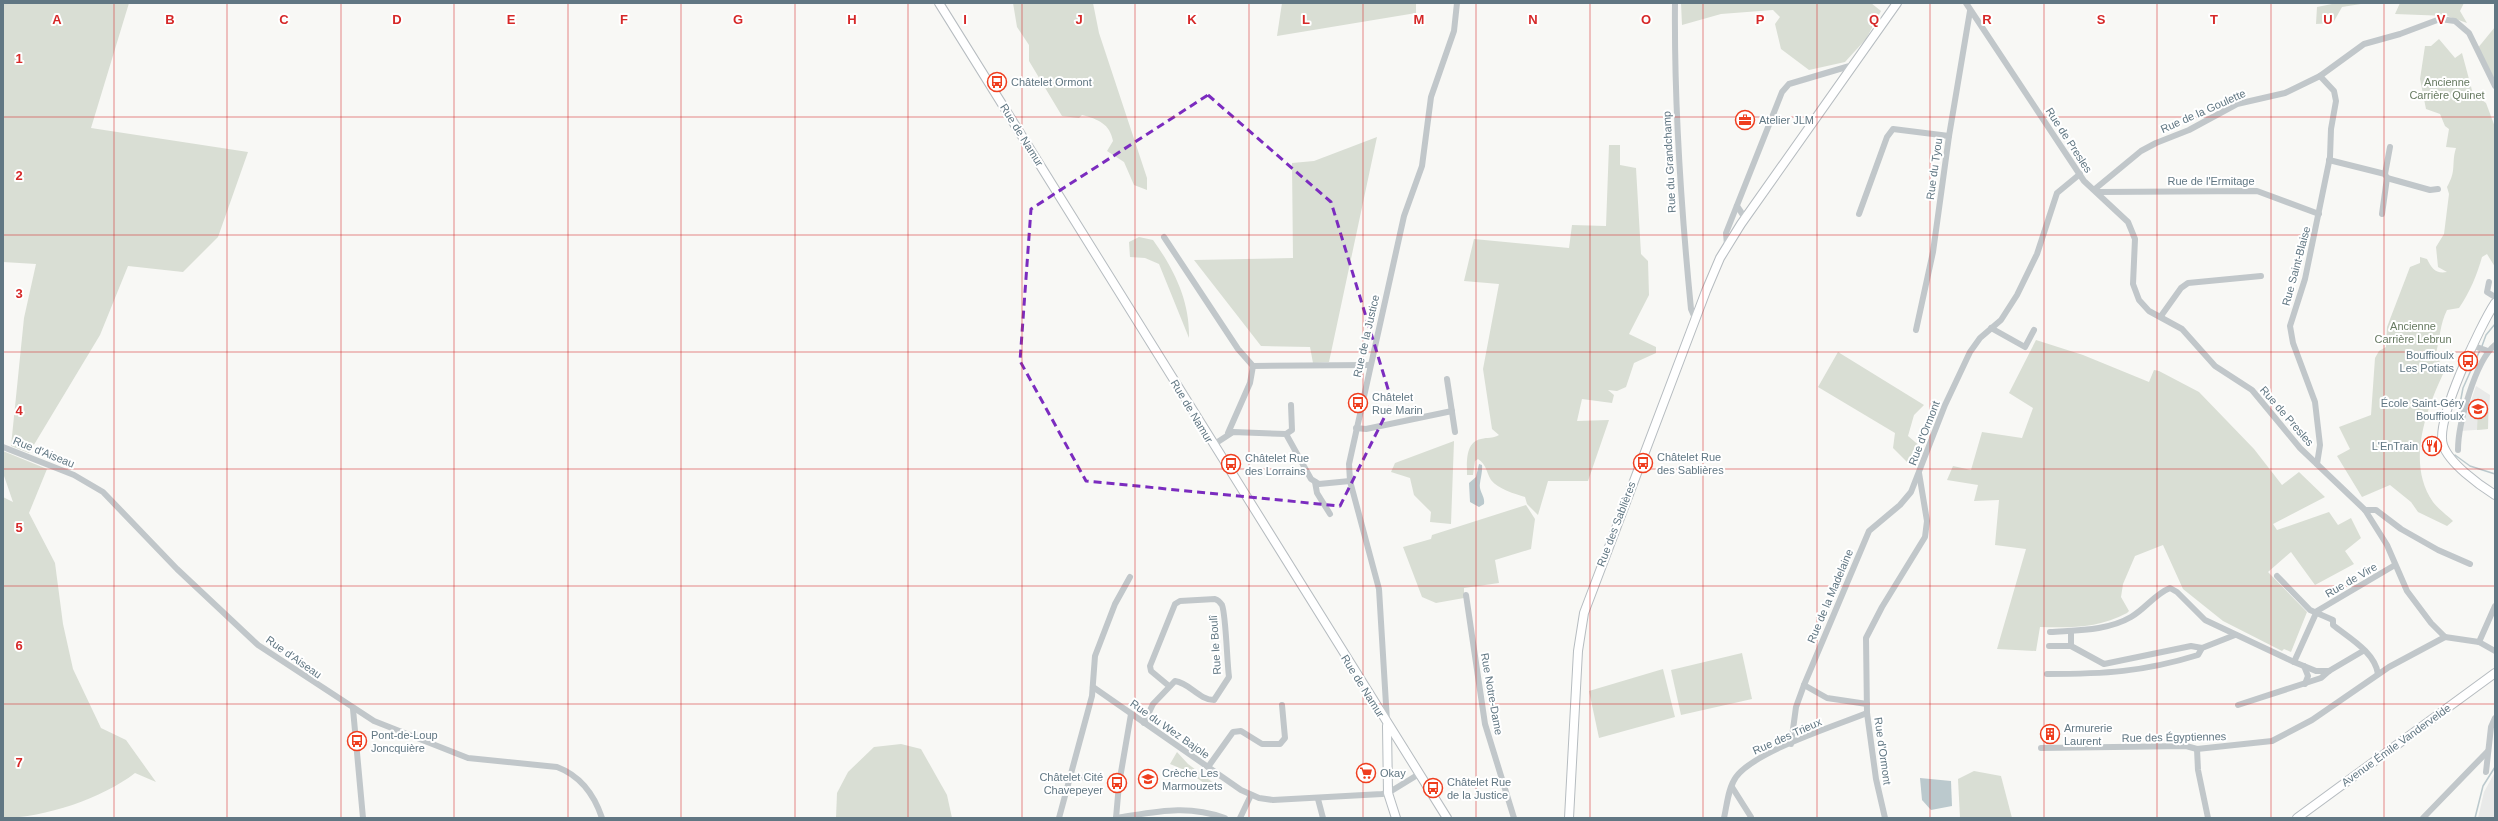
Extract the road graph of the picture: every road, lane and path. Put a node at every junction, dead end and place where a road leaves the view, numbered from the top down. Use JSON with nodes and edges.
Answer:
{"nodes":[{"id":1,"x":939,"y":3,"type":"edge"},
{"id":2,"x":1457,"y":3,"type":"edge"},
{"id":3,"x":1675,"y":3,"type":"edge"},
{"id":4,"x":1897,"y":3,"type":"edge"},
{"id":5,"x":1966,"y":3,"type":"edge"},
{"id":6,"x":1970,"y":11,"type":"junction"},
{"id":7,"x":1853,"y":64,"type":"junction"},
{"id":8,"x":1840,"y":68,"type":"junction"},
{"id":9,"x":1846,"y":76,"type":"junction"},
{"id":10,"x":2320,"y":76,"type":"junction"},
{"id":11,"x":2495,"y":86,"type":"edge"},
{"id":12,"x":1949,"y":136,"type":"junction"},
{"id":13,"x":2390,"y":147,"type":"dead end"},
{"id":14,"x":2330,"y":160,"type":"junction"},
{"id":15,"x":2080,"y":174,"type":"junction"},
{"id":16,"x":2386,"y":176,"type":"junction"},
{"id":17,"x":2438,"y":189,"type":"dead end"},
{"id":18,"x":2096,"y":191,"type":"junction"},
{"id":19,"x":1736,"y":206,"type":"junction"},
{"id":20,"x":1859,"y":214,"type":"dead end"},
{"id":21,"x":2319,"y":214,"type":"junction"},
{"id":22,"x":2382,"y":214,"type":"dead end"},
{"id":23,"x":1745,"y":218,"type":"junction"},
{"id":24,"x":1732,"y":219,"type":"junction"},
{"id":25,"x":1740,"y":225,"type":"junction"},
{"id":26,"x":1164,"y":236,"type":"dead end"},
{"id":27,"x":1727,"y":245,"type":"junction"},
{"id":28,"x":2261,"y":276,"type":"dead end"},
{"id":29,"x":2489,"y":282,"type":"dead end"},
{"id":30,"x":2495,"y":297,"type":"edge"},
{"id":31,"x":2495,"y":303,"type":"edge"},
{"id":32,"x":2161,"y":316,"type":"junction"},
{"id":33,"x":1696,"y":318,"type":"junction"},
{"id":34,"x":1991,"y":328,"type":"junction"},
{"id":35,"x":1916,"y":330,"type":"dead end"},
{"id":36,"x":2034,"y":330,"type":"dead end"},
{"id":37,"x":2495,"y":345,"type":"edge"},
{"id":38,"x":2480,"y":348,"type":"junction"},
{"id":39,"x":1370,"y":365,"type":"junction"},
{"id":40,"x":1253,"y":366,"type":"junction"},
{"id":41,"x":1447,"y":379,"type":"dead end"},
{"id":42,"x":1291,"y":405,"type":"dead end"},
{"id":43,"x":1452,"y":411,"type":"junction"},
{"id":44,"x":1356,"y":428,"type":"junction"},
{"id":45,"x":1455,"y":432,"type":"dead end"},
{"id":46,"x":1228,"y":433,"type":"junction"},
{"id":47,"x":1286,"y":434,"type":"junction"},
{"id":48,"x":1213,"y":445,"type":"junction"},
{"id":49,"x":3,"y":446,"type":"edge"},
{"id":50,"x":2458,"y":450,"type":"dead end"},
{"id":51,"x":2317,"y":464,"type":"junction"},
{"id":52,"x":1919,"y":472,"type":"junction"},
{"id":53,"x":1350,"y":481,"type":"junction"},
{"id":54,"x":1315,"y":482,"type":"junction"},
{"id":55,"x":2495,"y":495,"type":"edge"},
{"id":56,"x":2365,"y":510,"type":"junction"},
{"id":57,"x":1330,"y":514,"type":"dead end"},
{"id":58,"x":2470,"y":564,"type":"dead end"},
{"id":59,"x":2396,"y":565,"type":"junction"},
{"id":60,"x":2277,"y":576,"type":"dead end"},
{"id":61,"x":1130,"y":577,"type":"dead end"},
{"id":62,"x":1466,"y":595,"type":"dead end"},
{"id":63,"x":2495,"y":606,"type":"edge"},
{"id":64,"x":2317,"y":611,"type":"junction"},
{"id":65,"x":2071,"y":631,"type":"junction"},
{"id":66,"x":2050,"y":632,"type":"dead end"},
{"id":67,"x":2235,"y":635,"type":"junction"},
{"id":68,"x":2445,"y":637,"type":"junction"},
{"id":69,"x":2479,"y":642,"type":"junction"},
{"id":70,"x":2049,"y":646,"type":"dead end"},
{"id":71,"x":2071,"y":646,"type":"junction"},
{"id":72,"x":2202,"y":648,"type":"junction"},
{"id":73,"x":2363,"y":651,"type":"junction"},
{"id":74,"x":2495,"y":651,"type":"edge"},
{"id":75,"x":2294,"y":662,"type":"junction"},
{"id":76,"x":2304,"y":666,"type":"junction"},
{"id":77,"x":2329,"y":671,"type":"junction"},
{"id":78,"x":2495,"y":673,"type":"edge"},
{"id":79,"x":2047,"y":674,"type":"dead end"},
{"id":80,"x":2378,"y":674,"type":"junction"},
{"id":81,"x":2305,"y":684,"type":"junction"},
{"id":82,"x":1804,"y":685,"type":"junction"},
{"id":83,"x":1168,"y":686,"type":"junction"},
{"id":84,"x":1093,"y":687,"type":"junction"},
{"id":85,"x":1867,"y":704,"type":"junction"},
{"id":86,"x":1282,"y":705,"type":"dead end"},
{"id":87,"x":2238,"y":705,"type":"dead end"},
{"id":88,"x":352,"y":709,"type":"junction"},
{"id":89,"x":1867,"y":713,"type":"junction"},
{"id":90,"x":1131,"y":714,"type":"junction"},
{"id":91,"x":2495,"y":718,"type":"edge"},
{"id":92,"x":1144,"y":724,"type":"junction"},
{"id":93,"x":1387,"y":726,"type":"junction"},
{"id":94,"x":1791,"y":744,"type":"junction"},
{"id":95,"x":2041,"y":748,"type":"dead end"},
{"id":96,"x":2197,"y":749,"type":"junction"},
{"id":97,"x":2488,"y":751,"type":"junction"},
{"id":98,"x":1208,"y":767,"type":"junction"},
{"id":99,"x":2486,"y":772,"type":"dead end"},
{"id":100,"x":1419,"y":774,"type":"junction"},
{"id":101,"x":1070,"y":776,"type":"junction"},
{"id":102,"x":1094,"y":779,"type":"dead end"},
{"id":103,"x":1732,"y":787,"type":"junction"},
{"id":104,"x":1388,"y":793,"type":"junction"},
{"id":105,"x":1251,"y":796,"type":"junction"},
{"id":106,"x":1318,"y":799,"type":"junction"},
{"id":107,"x":363,"y":818,"type":"edge"},
{"id":108,"x":602,"y":818,"type":"edge"},
{"id":109,"x":1059,"y":818,"type":"edge"},
{"id":110,"x":1116,"y":818,"type":"edge"},
{"id":111,"x":1225,"y":818,"type":"edge"},
{"id":112,"x":1240,"y":818,"type":"edge"},
{"id":113,"x":1323,"y":818,"type":"edge"},
{"id":114,"x":1396,"y":818,"type":"edge"},
{"id":115,"x":1447,"y":818,"type":"edge"},
{"id":116,"x":1514,"y":818,"type":"edge"},
{"id":117,"x":1569,"y":818,"type":"edge"},
{"id":118,"x":1724,"y":818,"type":"edge"},
{"id":119,"x":1751,"y":818,"type":"edge"},
{"id":120,"x":1885,"y":818,"type":"edge"},
{"id":121,"x":2208,"y":818,"type":"edge"},
{"id":122,"x":2297,"y":818,"type":"edge"},
{"id":123,"x":2423,"y":818,"type":"edge"}],
"edges":[{"from":1,"to":48,"type":"main road","name":"Rue de Namur"},
{"from":2,"to":39,"type":"street","name":"Rue de la Justice"},
{"from":3,"to":33,"type":"street","name":"Rue du Grandchamp"},
{"from":4,"to":7,"type":"main road","name":"Rue des Sablières"},
{"from":5,"to":6,"type":"street","name":"Rue de Presles"},
{"from":6,"to":12,"type":"street","name":"Rue du Tyou"},
{"from":6,"to":15,"type":"street","name":"Rue de Presles"},
{"from":7,"to":8,"type":"street","name":"Rue des Sablières"},
{"from":7,"to":9,"type":"main road","name":"Rue des Sablières"},
{"from":8,"to":9,"type":"street"},
{"from":8,"to":19,"type":"street","name":"Rue des Sablières"},
{"from":9,"to":23,"type":"main road","name":"Rue des Sablières"},
{"from":10,"to":11,"type":"street","name":"Rue de la Goulette"},
{"from":10,"to":14,"type":"street","name":"Rue Saint-Blaise"},
{"from":10,"to":18,"type":"street","name":"Rue de la Goulette"},
{"from":12,"to":20,"type":"street"},
{"from":12,"to":35,"type":"street","name":"Rue du Tyou"},
{"from":13,"to":16,"type":"street"},
{"from":14,"to":16,"type":"street"},
{"from":14,"to":21,"type":"street","name":"Rue Saint-Blaise"},
{"from":15,"to":18,"type":"street","name":"Rue de Presles"},
{"from":15,"to":34,"type":"street","name":"Rue d'Ormont"},
{"from":16,"to":17,"type":"street"},
{"from":16,"to":22,"type":"street"},
{"from":18,"to":21,"type":"street","name":"Rue de l'Ermitage"},
{"from":18,"to":32,"type":"street","name":"Rue de Presles"},
{"from":19,"to":23,"type":"street"},
{"from":19,"to":24,"type":"street","name":"Rue des Sablières"},
{"from":21,"to":51,"type":"street","name":"Rue Saint-Blaise"},
{"from":23,"to":25,"type":"main road","name":"Rue des Sablières"},
{"from":24,"to":25,"type":"street"},
{"from":24,"to":27,"type":"street","name":"Rue des Sablières"},
{"from":25,"to":27,"type":"main road","name":"Rue des Sablières"},
{"from":26,"to":40,"type":"street"},
{"from":27,"to":33,"type":"main road","name":"Rue des Sablières"},
{"from":28,"to":32,"type":"street"},
{"from":29,"to":30,"type":"street"},
{"from":31,"to":38,"type":"main road"},
{"from":32,"to":51,"type":"street","name":"Rue de Presles"},
{"from":33,"to":117,"type":"main road","name":"Rue des Sablières"},
{"from":34,"to":36,"type":"street"},
{"from":34,"to":52,"type":"street","name":"Rue d'Ormont"},
{"from":37,"to":38,"type":"street"},
{"from":38,"to":50,"type":"street"},
{"from":38,"to":55,"type":"main road"},
{"from":39,"to":40,"type":"street"},
{"from":39,"to":44,"type":"street","name":"Rue de la Justice"},
{"from":40,"to":46,"type":"street"},
{"from":41,"to":43,"type":"street"},
{"from":42,"to":47,"type":"street"},
{"from":43,"to":44,"type":"street"},
{"from":43,"to":45,"type":"street"},
{"from":44,"to":53,"type":"street","name":"Rue de la Justice"},
{"from":46,"to":47,"type":"street"},
{"from":46,"to":48,"type":"street"},
{"from":47,"to":54,"type":"street"},
{"from":48,"to":93,"type":"main road","name":"Rue de Namur"},
{"from":49,"to":88,"type":"street","name":"Rue d'Aiseau"},
{"from":51,"to":56,"type":"street","name":"Rue de Presles"},
{"from":52,"to":82,"type":"street","name":"Rue de la Madelaine"},
{"from":52,"to":85,"type":"street","name":"Rue d'Ormont"},
{"from":53,"to":54,"type":"street"},
{"from":53,"to":93,"type":"street","name":"Rue de la Justice"},
{"from":54,"to":57,"type":"street"},
{"from":56,"to":58,"type":"street"},
{"from":56,"to":59,"type":"street","name":"Rue de Presles"},
{"from":59,"to":64,"type":"street","name":"Rue de Vire"},
{"from":59,"to":68,"type":"street","name":"Rue de Presles"},
{"from":60,"to":64,"type":"street","name":"Rue de Vire"},
{"from":61,"to":84,"type":"street"},
{"from":62,"to":116,"type":"street","name":"Rue Notre-Dame"},
{"from":63,"to":69,"type":"street"},
{"from":64,"to":73,"type":"street","name":"Rue de Vire"},
{"from":64,"to":75,"type":"street"},
{"from":65,"to":66,"type":"street"},
{"from":65,"to":67,"type":"street"},
{"from":65,"to":71,"type":"street"},
{"from":67,"to":72,"type":"street"},
{"from":67,"to":75,"type":"street"},
{"from":68,"to":69,"type":"street"},
{"from":68,"to":80,"type":"street","name":"Rue des Égyptiennes"},
{"from":69,"to":74,"type":"street"},
{"from":70,"to":71,"type":"street"},
{"from":71,"to":72,"type":"street"},
{"from":72,"to":79,"type":"street"},
{"from":73,"to":77,"type":"street"},
{"from":73,"to":80,"type":"street","name":"Rue de Vire"},
{"from":75,"to":76,"type":"street"},
{"from":76,"to":77,"type":"street"},
{"from":76,"to":81,"type":"street"},
{"from":77,"to":81,"type":"street"},
{"from":78,"to":122,"type":"main road","name":"Avenue Émile Vandervelde"},
{"from":80,"to":96,"type":"street","name":"Rue des Égyptiennes"},
{"from":81,"to":87,"type":"street"},
{"from":82,"to":85,"type":"street"},
{"from":82,"to":94,"type":"street","name":"Rue de la Madelaine"},
{"from":83,"to":83,"type":"street","name":"Rue le Boulî"},
{"from":83,"to":92,"type":"street"},
{"from":84,"to":90,"type":"street","name":"Rue du Wez Bajole"},
{"from":84,"to":101,"type":"street"},
{"from":85,"to":89,"type":"street","name":"Rue d'Ormont"},
{"from":86,"to":98,"type":"street"},
{"from":88,"to":107,"type":"street"},
{"from":88,"to":108,"type":"street","name":"Rue d'Aiseau"},
{"from":89,"to":94,"type":"street","name":"Rue des Trieux"},
{"from":89,"to":120,"type":"street","name":"Rue d'Ormont"},
{"from":90,"to":92,"type":"street","name":"Rue du Wez Bajole"},
{"from":90,"to":110,"type":"street"},
{"from":91,"to":97,"type":"street"},
{"from":92,"to":98,"type":"street","name":"Rue du Wez Bajole"},
{"from":93,"to":100,"type":"main road","name":"Rue de Namur"},
{"from":93,"to":104,"type":"main road"},
{"from":94,"to":103,"type":"street","name":"Rue des Trieux"},
{"from":95,"to":96,"type":"street","name":"Rue des Égyptiennes"},
{"from":96,"to":121,"type":"street"},
{"from":97,"to":99,"type":"street"},
{"from":97,"to":123,"type":"street"},
{"from":98,"to":105,"type":"street","name":"Rue du Wez Bajole"},
{"from":100,"to":104,"type":"street","name":"Rue du Wez Bajole"},
{"from":100,"to":115,"type":"main road","name":"Rue de Namur"},
{"from":101,"to":102,"type":"street"},
{"from":101,"to":109,"type":"street"},
{"from":103,"to":118,"type":"street","name":"Rue des Trieux"},
{"from":103,"to":119,"type":"street"},
{"from":104,"to":106,"type":"street","name":"Rue du Wez Bajole"},
{"from":104,"to":114,"type":"main road"},
{"from":105,"to":106,"type":"street","name":"Rue du Wez Bajole"},
{"from":105,"to":112,"type":"street"},
{"from":106,"to":113,"type":"street"},
{"from":110,"to":111,"type":"street"}]}
